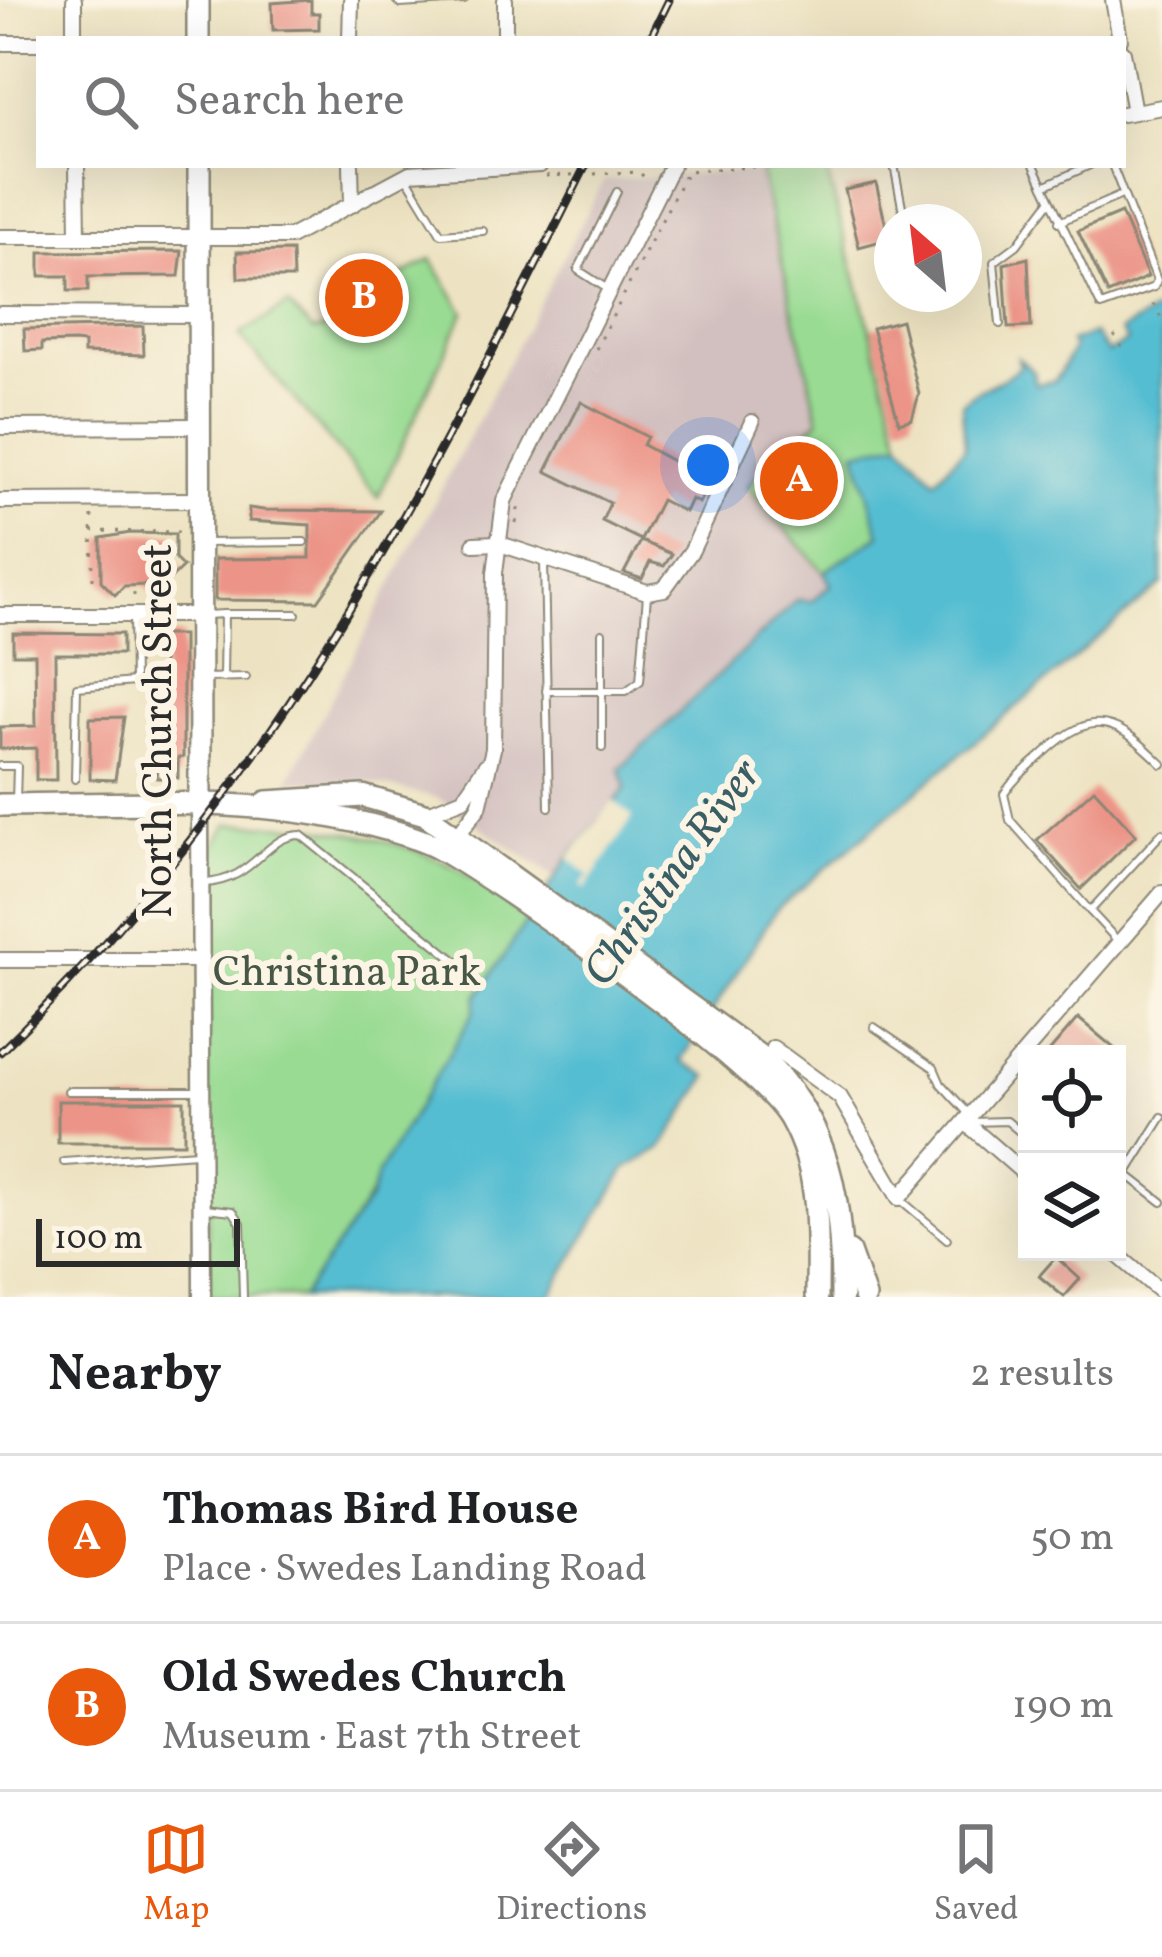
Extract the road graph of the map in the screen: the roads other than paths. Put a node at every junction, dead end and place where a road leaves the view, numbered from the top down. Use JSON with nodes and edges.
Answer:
{"nodes":[{"id":1,"x":74,"y":0,"type":"edge"},
{"id":2,"x":198,"y":0,"type":"edge"},
{"id":3,"x":351,"y":0,"type":"edge"},
{"id":4,"x":396,"y":0,"type":"edge"},
{"id":5,"x":464,"y":0,"type":"edge"},
{"id":6,"x":505,"y":0,"type":"edge"},
{"id":7,"x":1113,"y":0,"type":"edge"},
{"id":8,"x":74,"y":36,"type":"edge"},
{"id":9,"x":198,"y":36,"type":"edge"},
{"id":10,"x":350,"y":36,"type":"edge"},
{"id":11,"x":505,"y":36,"type":"edge"},
{"id":12,"x":1119,"y":36,"type":"edge"},
{"id":13,"x":0,"y":43,"type":"edge"},
{"id":14,"x":36,"y":44,"type":"edge"},
{"id":15,"x":1162,"y":107,"type":"edge"},
{"id":16,"x":1128,"y":113,"type":"edge"},
{"id":17,"x":77,"y":168,"type":"edge"},
{"id":18,"x":199,"y":168,"type":"edge"},
{"id":19,"x":351,"y":168,"type":"edge"},
{"id":20,"x":475,"y":168,"type":"edge"},
{"id":21,"x":670,"y":168,"type":"edge"},
{"id":22,"x":895,"y":168,"type":"edge"},
{"id":23,"x":1035,"y":168,"type":"edge"},
{"id":24,"x":1083,"y":168,"type":"edge"},
{"id":25,"x":1113,"y":168,"type":"edge"},
{"id":26,"x":405,"y":175,"type":"junction"},
{"id":27,"x":1043,"y":186,"type":"junction"},
{"id":28,"x":617,"y":192,"type":"dead end"},
{"id":29,"x":1123,"y":194,"type":"junction"},
{"id":30,"x":1050,"y":201,"type":"junction"},
{"id":31,"x":902,"y":204,"type":"edge"},
{"id":32,"x":352,"y":206,"type":"junction"},
{"id":33,"x":1059,"y":222,"type":"junction"},
{"id":34,"x":483,"y":232,"type":"dead end"},
{"id":35,"x":0,"y":237,"type":"edge"},
{"id":36,"x":78,"y":237,"type":"junction"},
{"id":37,"x":199,"y":238,"type":"junction"},
{"id":38,"x":609,"y":290,"type":"junction"},
{"id":39,"x":0,"y":314,"type":"edge"},
{"id":40,"x":199,"y":315,"type":"junction"},
{"id":41,"x":1000,"y":324,"type":"dead end"},
{"id":42,"x":752,"y":422,"type":"dead end"},
{"id":43,"x":199,"y":426,"type":"junction"},
{"id":44,"x":0,"y":427,"type":"edge"},
{"id":45,"x":199,"y":500,"type":"junction"},
{"id":46,"x":0,"y":501,"type":"edge"},
{"id":47,"x":193,"y":538,"type":"junction"},
{"id":48,"x":304,"y":542,"type":"dead end"},
{"id":49,"x":497,"y":543,"type":"junction"},
{"id":50,"x":473,"y":544,"type":"dead end"},
{"id":51,"x":544,"y":559,"type":"junction"},
{"id":52,"x":646,"y":592,"type":"junction"},
{"id":53,"x":133,"y":610,"type":"junction"},
{"id":54,"x":224,"y":614,"type":"junction"},
{"id":55,"x":296,"y":614,"type":"dead end"},
{"id":56,"x":200,"y":615,"type":"junction"},
{"id":57,"x":0,"y":616,"type":"edge"},
{"id":58,"x":602,"y":633,"type":"dead end"},
{"id":59,"x":246,"y":677,"type":"dead end"},
{"id":60,"x":212,"y":678,"type":"junction"},
{"id":61,"x":546,"y":691,"type":"junction"},
{"id":62,"x":602,"y":691,"type":"junction"},
{"id":63,"x":602,"y":748,"type":"dead end"},
{"id":64,"x":493,"y":749,"type":"junction"},
{"id":65,"x":1162,"y":764,"type":"edge"},
{"id":66,"x":0,"y":766,"type":"edge"},
{"id":67,"x":75,"y":779,"type":"dead end"},
{"id":68,"x":200,"y":804,"type":"junction"},
{"id":69,"x":8,"y":805,"type":"edge"},
{"id":70,"x":250,"y":805,"type":"junction"},
{"id":71,"x":549,"y":807,"type":"dead end"},
{"id":72,"x":425,"y":814,"type":"junction"},
{"id":73,"x":1162,"y":833,"type":"edge"},
{"id":74,"x":470,"y":842,"type":"junction"},
{"id":75,"x":441,"y":850,"type":"junction"},
{"id":76,"x":200,"y":884,"type":"junction"},
{"id":77,"x":1162,"y":893,"type":"edge"},
{"id":78,"x":1090,"y":911,"type":"junction"},
{"id":79,"x":1120,"y":943,"type":"junction"},
{"id":80,"x":0,"y":960,"type":"edge"},
{"id":81,"x":198,"y":960,"type":"junction"},
{"id":82,"x":466,"y":970,"type":"dead end"},
{"id":83,"x":874,"y":1028,"type":"dead end"},
{"id":84,"x":772,"y":1048,"type":"dead end"},
{"id":85,"x":200,"y":1090,"type":"junction"},
{"id":86,"x":68,"y":1091,"type":"dead end"},
{"id":87,"x":800,"y":1116,"type":"junction"},
{"id":88,"x":1162,"y":1117,"type":"edge"},
{"id":89,"x":968,"y":1119,"type":"junction"},
{"id":90,"x":1018,"y":1130,"type":"edge"},
{"id":91,"x":200,"y":1153,"type":"junction"},
{"id":92,"x":64,"y":1162,"type":"dead end"},
{"id":93,"x":1018,"y":1167,"type":"edge"},
{"id":94,"x":899,"y":1198,"type":"junction"},
{"id":95,"x":1162,"y":1202,"type":"edge"},
{"id":96,"x":201,"y":1208,"type":"junction"},
{"id":97,"x":841,"y":1218,"type":"junction"},
{"id":98,"x":947,"y":1239,"type":"dead end"},
{"id":99,"x":1124,"y":1261,"type":"edge"},
{"id":100,"x":1162,"y":1293,"type":"edge"},
{"id":101,"x":202,"y":1297,"type":"edge"},
{"id":102,"x":243,"y":1297,"type":"edge"},
{"id":103,"x":817,"y":1297,"type":"edge"},
{"id":104,"x":842,"y":1297,"type":"edge"},
{"id":105,"x":865,"y":1297,"type":"edge"}],
"edges":[{"from":1,"to":8,"type":"street"},
{"from":2,"to":9,"type":"main road"},
{"from":3,"to":10,"type":"street"},
{"from":4,"to":5,"type":"lane"},
{"from":6,"to":11,"type":"street"},
{"from":7,"to":12,"type":"street"},
{"from":13,"to":14,"type":"street"},
{"from":15,"to":16,"type":"street"},
{"from":17,"to":36,"type":"street"},
{"from":18,"to":37,"type":"main road","name":"North Church Street"},
{"from":19,"to":32,"type":"street"},
{"from":20,"to":26,"type":"street"},
{"from":21,"to":38,"type":"street"},
{"from":22,"to":31,"type":"lane"},
{"from":23,"to":27,"type":"lane"},
{"from":24,"to":27,"type":"lane"},
{"from":25,"to":29,"type":"lane"},
{"from":26,"to":32,"type":"street"},
{"from":26,"to":34,"type":"lane"},
{"from":27,"to":30,"type":"lane"},
{"from":28,"to":38,"type":"lane"},
{"from":29,"to":33,"type":"lane"},
{"from":29,"to":33,"type":"lane"},
{"from":30,"to":33,"type":"lane"},
{"from":30,"to":41,"type":"lane"},
{"from":32,"to":37,"type":"street"},
{"from":35,"to":36,"type":"street"},
{"from":36,"to":37,"type":"street"},
{"from":37,"to":40,"type":"main road","name":"North Church Street"},
{"from":38,"to":49,"type":"street"},
{"from":39,"to":40,"type":"street"},
{"from":40,"to":43,"type":"main road","name":"North Church Street"},
{"from":42,"to":52,"type":"street"},
{"from":43,"to":44,"type":"street"},
{"from":43,"to":45,"type":"main road","name":"North Church Street"},
{"from":45,"to":46,"type":"street"},
{"from":45,"to":47,"type":"main road","name":"North Church Street"},
{"from":47,"to":48,"type":"lane"},
{"from":47,"to":56,"type":"main road","name":"North Church Street"},
{"from":49,"to":50,"type":"street"},
{"from":49,"to":51,"type":"street"},
{"from":49,"to":64,"type":"street"},
{"from":51,"to":52,"type":"street"},
{"from":51,"to":61,"type":"lane"},
{"from":52,"to":62,"type":"lane"},
{"from":53,"to":56,"type":"street"},
{"from":53,"to":57,"type":"street"},
{"from":53,"to":67,"type":"lane"},
{"from":54,"to":55,"type":"lane"},
{"from":54,"to":56,"type":"lane"},
{"from":54,"to":60,"type":"lane"},
{"from":56,"to":60,"type":"main road","name":"North Church Street"},
{"from":58,"to":62,"type":"lane"},
{"from":59,"to":60,"type":"lane"},
{"from":60,"to":68,"type":"main road","name":"North Church Street"},
{"from":61,"to":62,"type":"lane"},
{"from":61,"to":71,"type":"lane"},
{"from":62,"to":63,"type":"lane"},
{"from":64,"to":72,"type":"street"},
{"from":64,"to":74,"type":"street"},
{"from":65,"to":78,"type":"lane"},
{"from":66,"to":69,"type":"lane"},
{"from":68,"to":69,"type":"main road"},
{"from":68,"to":70,"type":"main road"},
{"from":68,"to":76,"type":"street","name":"North Church Street"},
{"from":70,"to":72,"type":"main road"},
{"from":70,"to":75,"type":"main road"},
{"from":72,"to":74,"type":"main road"},
{"from":73,"to":78,"type":"lane"},
{"from":74,"to":75,"type":"street"},
{"from":74,"to":87,"type":"main road"},
{"from":75,"to":87,"type":"main road"},
{"from":76,"to":81,"type":"street","name":"North Church Street"},
{"from":76,"to":82,"type":"lane"},
{"from":77,"to":79,"type":"street"},
{"from":78,"to":79,"type":"lane"},
{"from":79,"to":89,"type":"street"},
{"from":80,"to":81,"type":"street"},
{"from":81,"to":85,"type":"street","name":"North Church Street"},
{"from":83,"to":89,"type":"lane"},
{"from":84,"to":94,"type":"street"},
{"from":85,"to":86,"type":"lane"},
{"from":85,"to":91,"type":"street","name":"North Church Street"},
{"from":87,"to":97,"type":"main road"},
{"from":87,"to":103,"type":"main road"},
{"from":88,"to":95,"type":"lane"},
{"from":89,"to":90,"type":"lane"},
{"from":89,"to":93,"type":"street"},
{"from":89,"to":94,"type":"street"},
{"from":91,"to":92,"type":"lane"},
{"from":91,"to":96,"type":"street","name":"North Church Street"},
{"from":94,"to":98,"type":"lane"},
{"from":96,"to":101,"type":"street","name":"North Church Street"},
{"from":96,"to":102,"type":"lane"},
{"from":97,"to":104,"type":"main road"},
{"from":97,"to":105,"type":"main road"},
{"from":99,"to":100,"type":"street"}]}
